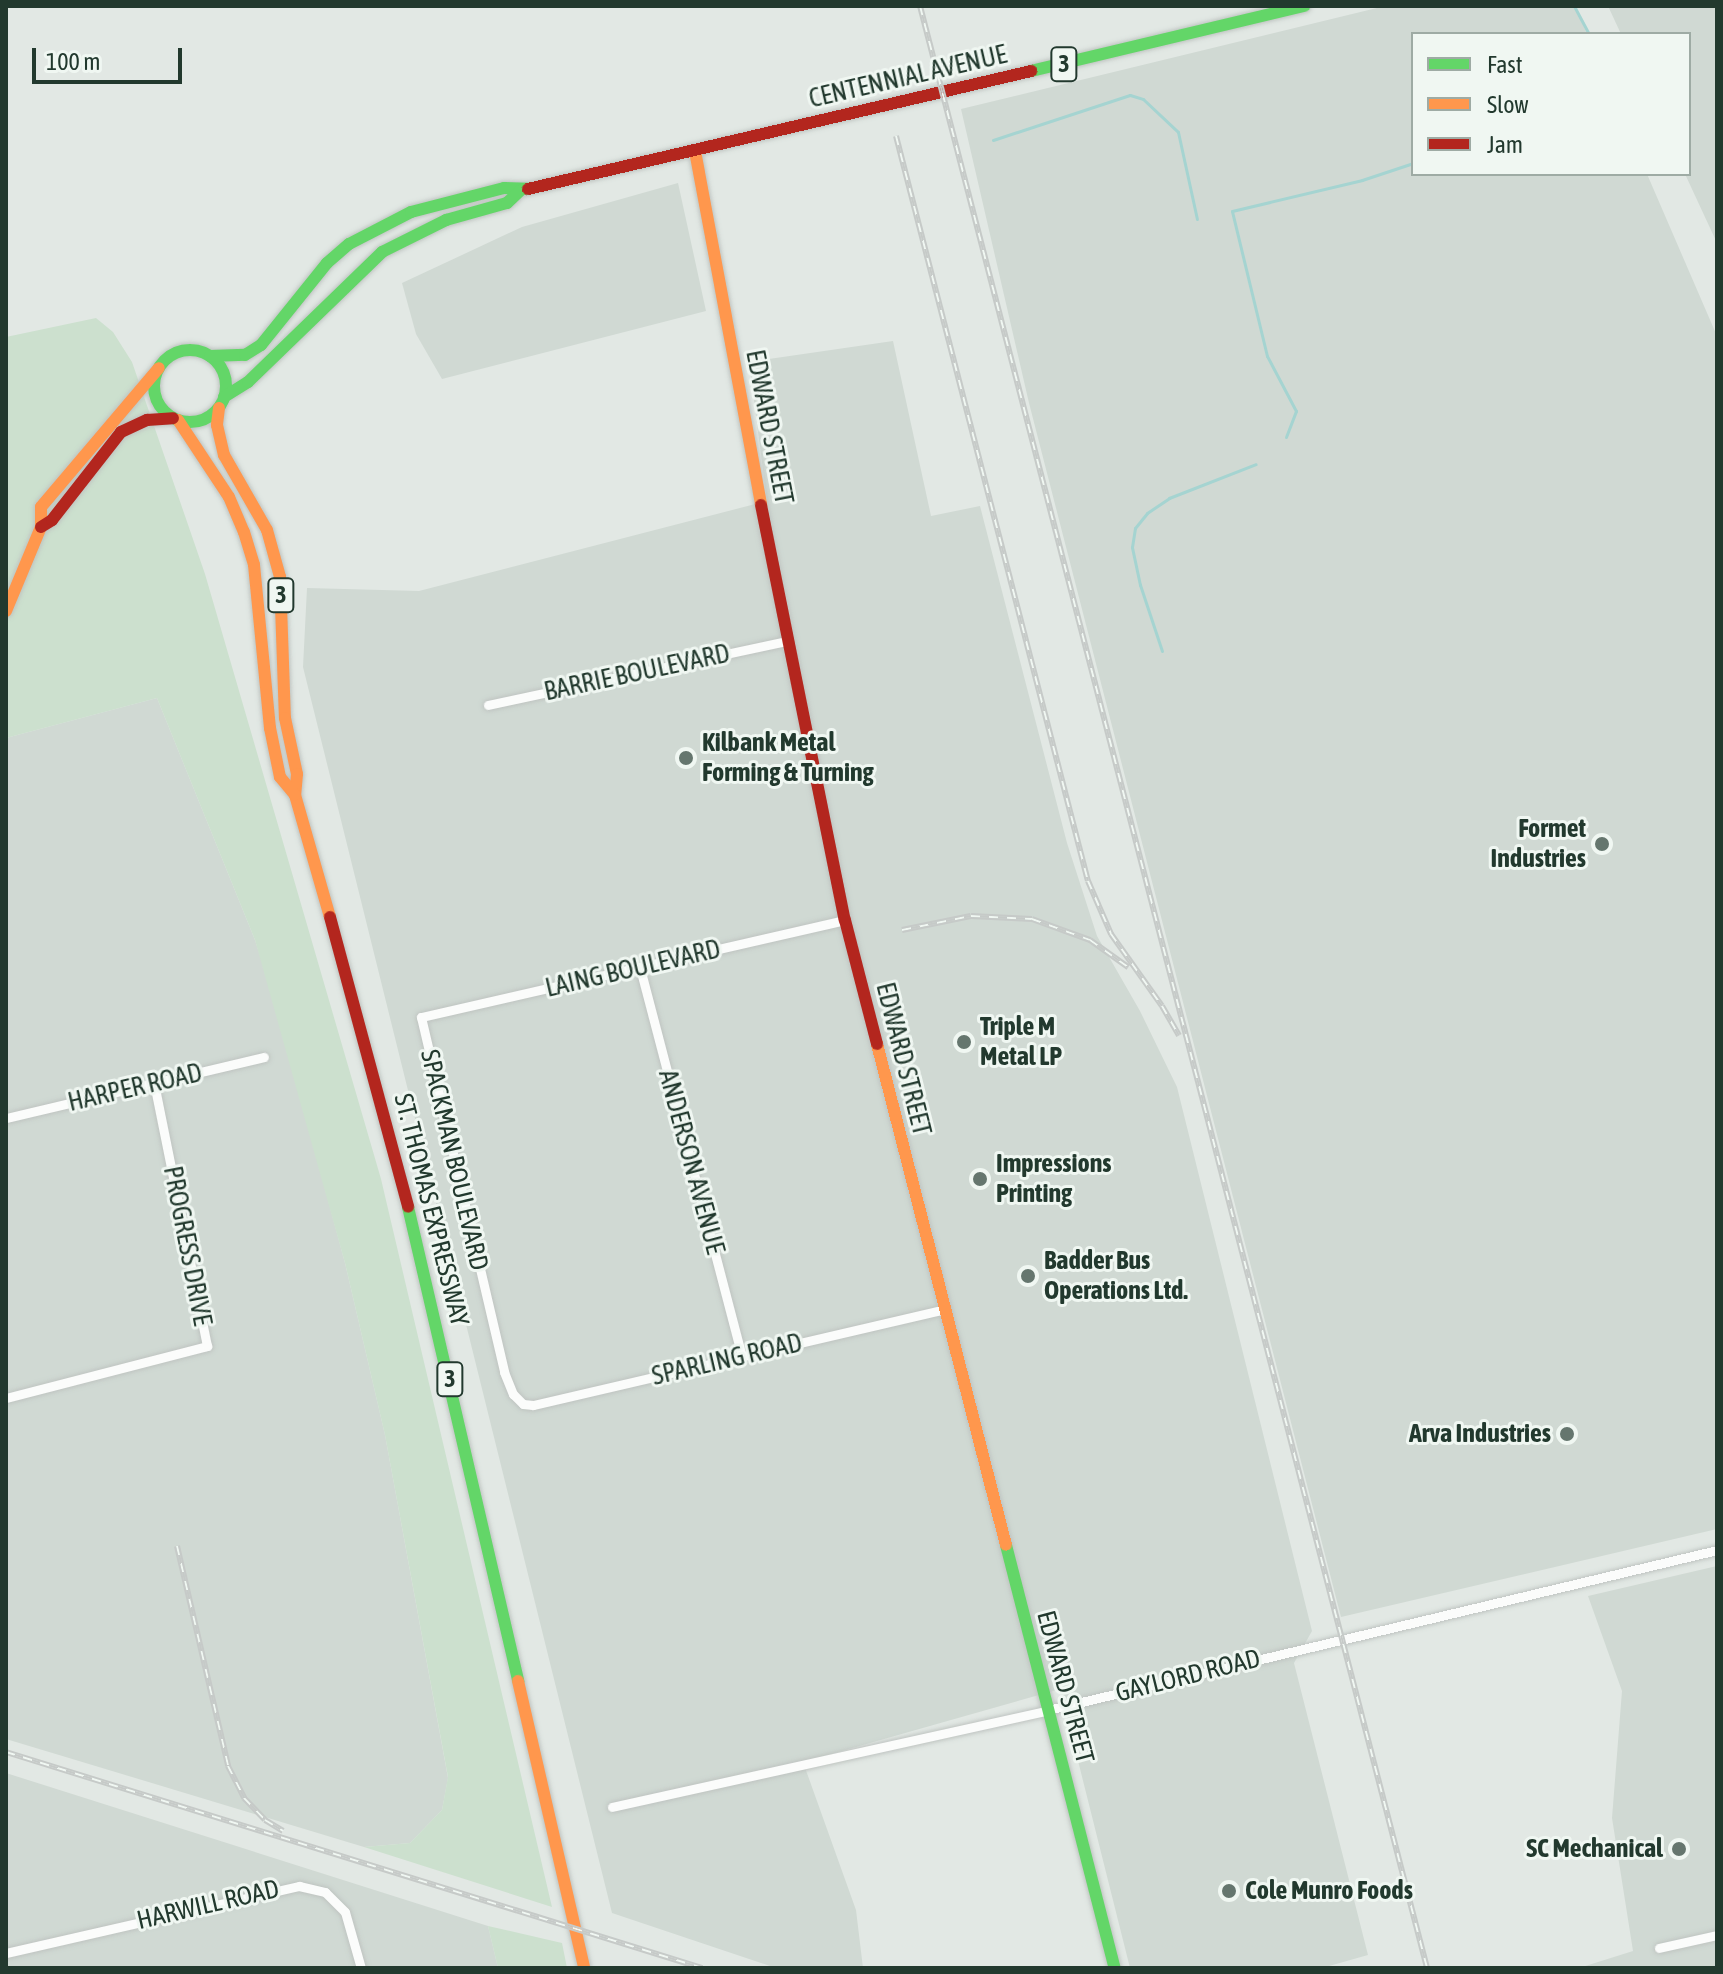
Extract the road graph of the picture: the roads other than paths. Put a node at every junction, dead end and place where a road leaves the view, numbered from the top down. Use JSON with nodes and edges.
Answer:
{"nodes":[{"id":1,"x":1304,"y":6,"type":"edge"},
{"id":2,"x":695,"y":151,"type":"junction"},
{"id":3,"x":520,"y":191,"type":"junction"},
{"id":4,"x":210,"y":356,"type":"junction"},
{"id":5,"x":159,"y":368,"type":"junction"},
{"id":6,"x":222,"y":403,"type":"junction"},
{"id":7,"x":175,"y":419,"type":"junction"},
{"id":8,"x":41,"y":527,"type":"junction"},
{"id":9,"x":6,"y":611,"type":"edge"},
{"id":10,"x":786,"y":641,"type":"junction"},
{"id":11,"x":488,"y":705,"type":"dead end"},
{"id":12,"x":295,"y":795,"type":"junction"},
{"id":13,"x":845,"y":920,"type":"junction"},
{"id":14,"x":640,"y":968,"type":"junction"},
{"id":15,"x":421,"y":1017,"type":"joint"},
{"id":16,"x":264,"y":1057,"type":"dead end"},
{"id":17,"x":154,"y":1084,"type":"junction"},
{"id":18,"x":6,"y":1118,"type":"edge"},
{"id":19,"x":944,"y":1309,"type":"junction"},
{"id":20,"x":742,"y":1356,"type":"junction"},
{"id":21,"x":513,"y":1394,"type":"joint"},
{"id":22,"x":6,"y":1398,"type":"edge"},
{"id":23,"x":1717,"y":1550,"type":"edge"},
{"id":24,"x":1048,"y":1710,"type":"junction"},
{"id":25,"x":612,"y":1807,"type":"dead end"},
{"id":26,"x":1717,"y":1935,"type":"edge"},
{"id":27,"x":1659,"y":1948,"type":"dead end"},
{"id":28,"x":6,"y":1953,"type":"edge"},
{"id":29,"x":361,"y":1968,"type":"edge"},
{"id":30,"x":584,"y":1968,"type":"edge"},
{"id":31,"x":1115,"y":1968,"type":"edge"}],
"edges":[{"from":1,"to":2,"type":"main road","name":"CENTENNIAL AVENUE","number":"3"},
{"from":2,"to":3,"type":"main road","name":"CENTENNIAL AVENUE","number":"3"},
{"from":2,"to":10,"type":"main road","name":"EDWARD STREET"},
{"from":3,"to":4,"type":"main road","name":"CENTENNIAL AVENUE","number":"3"},
{"from":3,"to":6,"type":"main road","name":"CENTENNIAL AVENUE","number":"3"},
{"from":4,"to":5,"type":"main road"},
{"from":4,"to":6,"type":"main road"},
{"from":5,"to":7,"type":"main road"},
{"from":5,"to":8,"type":"main road"},
{"from":6,"to":7,"type":"main road"},
{"from":6,"to":12,"type":"main road","name":"ST. THOMAS EXPRESSWAY","number":"3"},
{"from":7,"to":8,"type":"main road"},
{"from":7,"to":12,"type":"main road","name":"ST. THOMAS EXPRESSWAY","number":"3"},
{"from":8,"to":9,"type":"main road"},
{"from":10,"to":11,"type":"street","name":"BARRIE BOULEVARD"},
{"from":10,"to":13,"type":"main road","name":"EDWARD STREET"},
{"from":12,"to":30,"type":"main road","name":"ST. THOMAS EXPRESSWAY","number":"3"},
{"from":13,"to":14,"type":"street","name":"LAING BOULEVARD"},
{"from":13,"to":19,"type":"main road","name":"EDWARD STREET"},
{"from":14,"to":15,"type":"street","name":"LAING BOULEVARD"},
{"from":14,"to":20,"type":"street","name":"ANDERSON AVENUE"},
{"from":15,"to":21,"type":"street","name":"SPACKMAN BOULEVARD"},
{"from":16,"to":17,"type":"street","name":"HARPER ROAD"},
{"from":17,"to":18,"type":"street","name":"HARPER ROAD"},
{"from":17,"to":22,"type":"street","name":"PROGRESS DRIVE"},
{"from":19,"to":20,"type":"street","name":"SPARLING ROAD"},
{"from":19,"to":24,"type":"main road","name":"EDWARD STREET"},
{"from":20,"to":21,"type":"street","name":"SPARLING ROAD"},
{"from":23,"to":24,"type":"street","name":"GAYLORD ROAD"},
{"from":24,"to":25,"type":"street","name":"GAYLORD ROAD"},
{"from":24,"to":31,"type":"main road","name":"EDWARD STREET"},
{"from":26,"to":27,"type":"street"},
{"from":28,"to":29,"type":"street","name":"HARWILL ROAD"}]}
